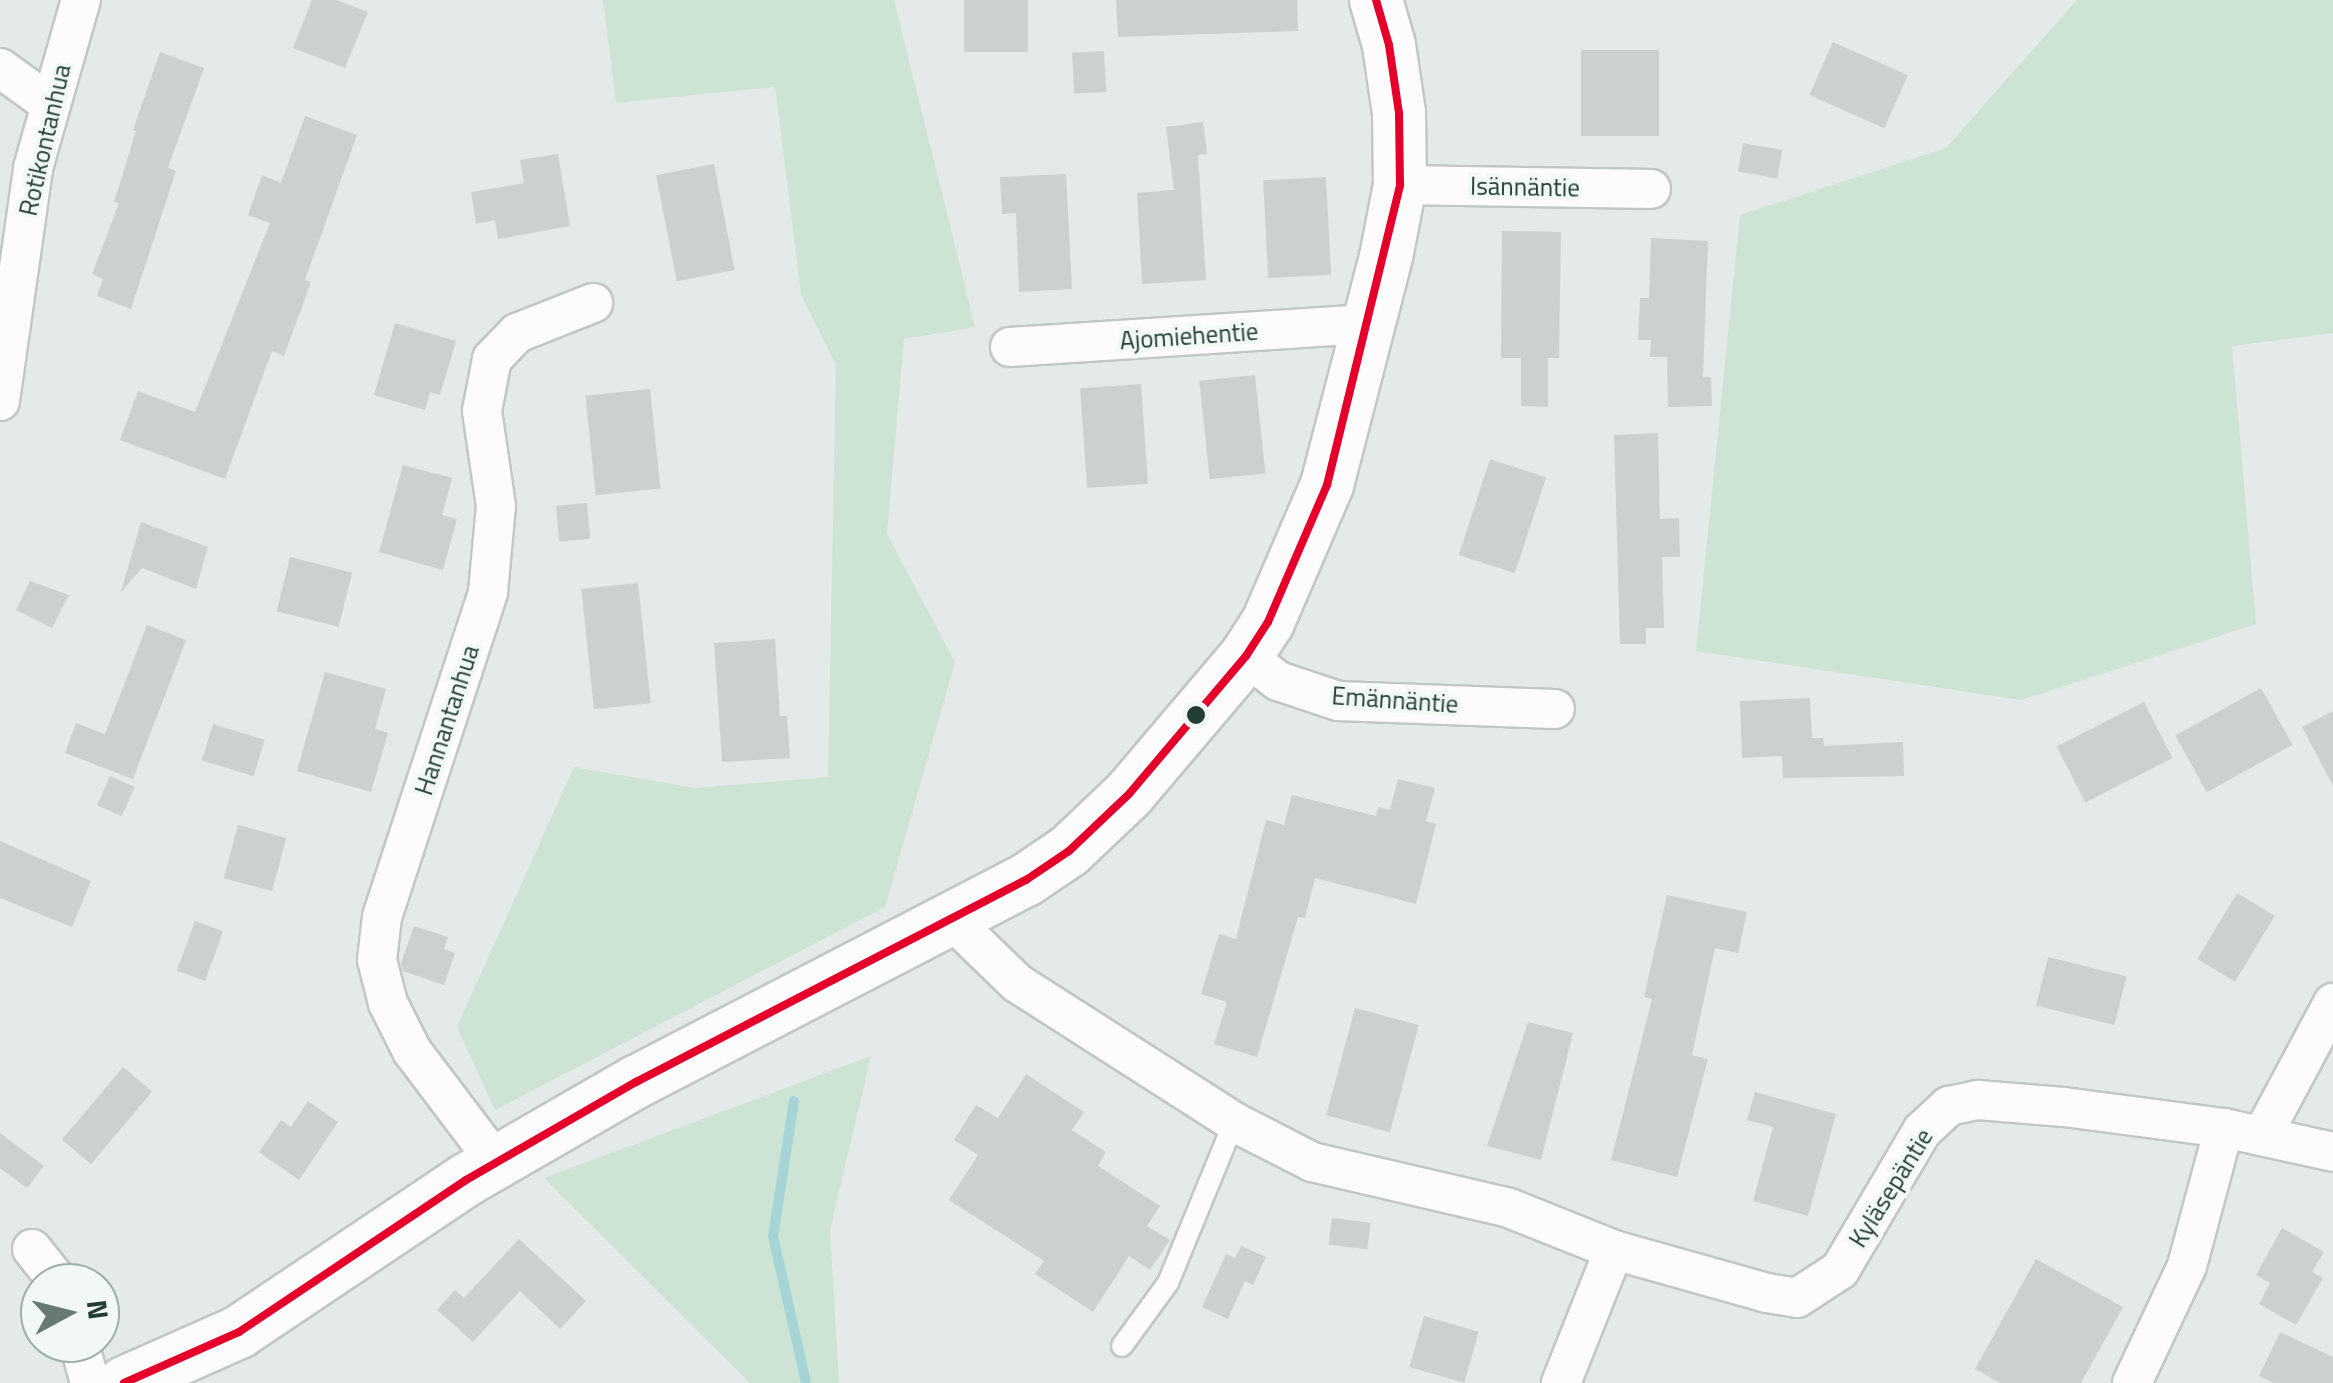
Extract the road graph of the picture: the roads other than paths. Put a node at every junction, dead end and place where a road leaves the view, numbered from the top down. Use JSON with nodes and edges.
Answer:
{"nodes":[{"id":1,"x":81,"y":0,"type":"edge"},
{"id":2,"x":1376,"y":0,"type":"edge"},
{"id":3,"x":0,"y":68,"type":"edge"},
{"id":4,"x":50,"y":104,"type":"junction"},
{"id":5,"x":1400,"y":185,"type":"junction"},
{"id":6,"x":1651,"y":188,"type":"dead end"},
{"id":7,"x":594,"y":303,"type":"dead end"},
{"id":8,"x":1368,"y":324,"type":"junction"},
{"id":9,"x":1010,"y":347,"type":"dead end"},
{"id":10,"x":0,"y":401,"type":"edge"},
{"id":11,"x":1246,"y":656,"type":"junction"},
{"id":12,"x":1555,"y":709,"type":"dead end"},
{"id":13,"x":951,"y":919,"type":"junction"},
{"id":14,"x":2333,"y":1003,"type":"edge"},
{"id":15,"x":1234,"y":1122,"type":"junction"},
{"id":16,"x":2224,"y":1128,"type":"junction"},
{"id":17,"x":2262,"y":1136,"type":"junction"},
{"id":18,"x":2333,"y":1152,"type":"edge"},
{"id":19,"x":496,"y":1162,"type":"junction"},
{"id":20,"x":32,"y":1249,"type":"dead end"},
{"id":21,"x":1614,"y":1250,"type":"junction"},
{"id":22,"x":43,"y":1263,"type":"edge"},
{"id":23,"x":1122,"y":1346,"type":"dead end"},
{"id":24,"x":124,"y":1383,"type":"edge"},
{"id":25,"x":1561,"y":1383,"type":"edge"},
{"id":26,"x":2132,"y":1383,"type":"edge"}],
"edges":[{"from":1,"to":4,"type":"street","name":"Rotikontanhua"},
{"from":2,"to":5,"type":"street"},
{"from":3,"to":4,"type":"street"},
{"from":4,"to":10,"type":"street","name":"Rotikontanhua"},
{"from":5,"to":6,"type":"street","name":"Isännäntie"},
{"from":5,"to":8,"type":"street"},
{"from":7,"to":19,"type":"street","name":"Hannantanhua"},
{"from":8,"to":9,"type":"street","name":"Ajomiehentie"},
{"from":8,"to":11,"type":"street"},
{"from":11,"to":12,"type":"street","name":"Emännäntie"},
{"from":11,"to":13,"type":"street"},
{"from":13,"to":15,"type":"street","name":"Kyläsepäntie"},
{"from":13,"to":19,"type":"street"},
{"from":14,"to":17,"type":"street"},
{"from":15,"to":21,"type":"street","name":"Kyläsepäntie"},
{"from":15,"to":23,"type":"lane"},
{"from":16,"to":17,"type":"street","name":"Kyläsepäntie"},
{"from":16,"to":21,"type":"street","name":"Kyläsepäntie"},
{"from":16,"to":26,"type":"street"},
{"from":17,"to":18,"type":"street","name":"Kyläsepäntie"},
{"from":19,"to":24,"type":"street"},
{"from":20,"to":22,"type":"street"},
{"from":21,"to":25,"type":"street"}]}
